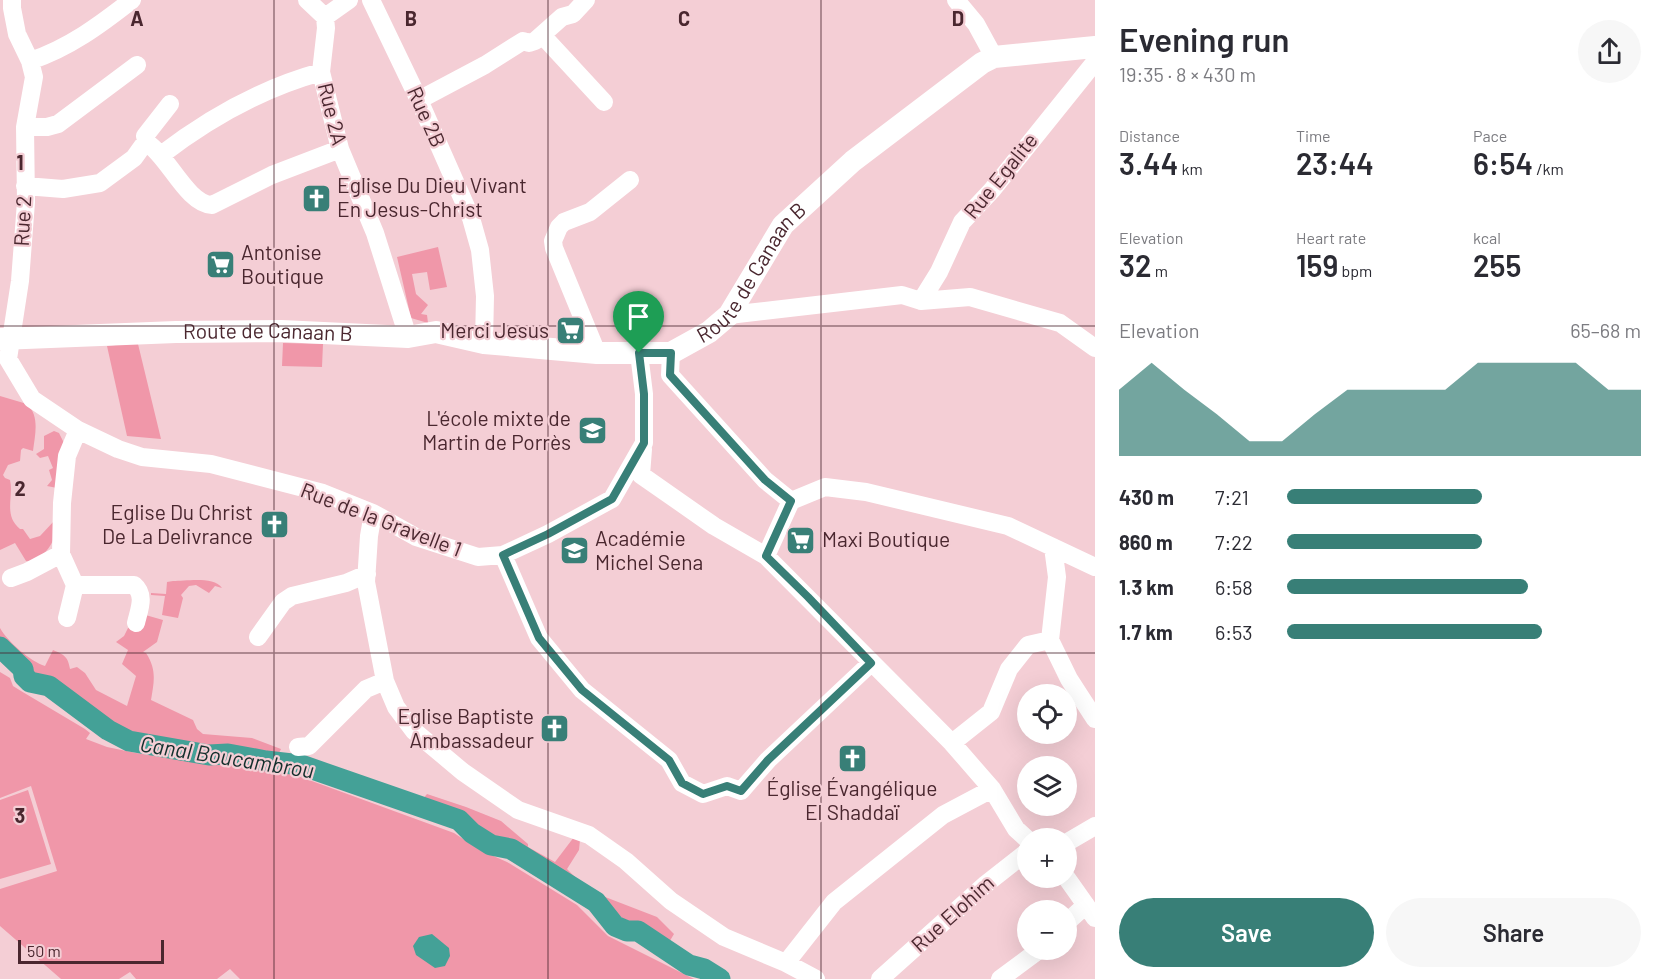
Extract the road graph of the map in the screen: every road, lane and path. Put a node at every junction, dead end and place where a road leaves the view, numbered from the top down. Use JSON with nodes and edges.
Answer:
{"nodes":[{"id":1,"x":12,"y":0,"type":"edge"},
{"id":2,"x":132,"y":0,"type":"edge"},
{"id":3,"x":307,"y":0,"type":"edge"},
{"id":4,"x":350,"y":0,"type":"edge"},
{"id":5,"x":371,"y":0,"type":"edge"},
{"id":6,"x":586,"y":0,"type":"edge"},
{"id":7,"x":956,"y":0,"type":"edge"},
{"id":8,"x":326,"y":17,"type":"junction"},
{"id":9,"x":542,"y":35,"type":"junction"},
{"id":10,"x":1095,"y":47,"type":"edge"},
{"id":11,"x":994,"y":57,"type":"junction"},
{"id":12,"x":30,"y":61,"type":"junction"},
{"id":13,"x":1095,"y":62,"type":"edge"},
{"id":14,"x":137,"y":65,"type":"dead end"},
{"id":15,"x":321,"y":72,"type":"junction"},
{"id":16,"x":419,"y":100,"type":"junction"},
{"id":17,"x":604,"y":102,"type":"dead end"},
{"id":18,"x":170,"y":104,"type":"dead end"},
{"id":19,"x":25,"y":127,"type":"junction"},
{"id":20,"x":147,"y":143,"type":"junction"},
{"id":21,"x":340,"y":149,"type":"junction"},
{"id":22,"x":161,"y":155,"type":"junction"},
{"id":23,"x":630,"y":180,"type":"dead end"},
{"id":24,"x":25,"y":186,"type":"junction"},
{"id":25,"x":921,"y":301,"type":"junction"},
{"id":26,"x":729,"y":315,"type":"junction"},
{"id":27,"x":408,"y":337,"type":"junction"},
{"id":28,"x":5,"y":339,"type":"edge"},
{"id":29,"x":484,"y":343,"type":"junction"},
{"id":30,"x":1095,"y":348,"type":"edge"},
{"id":31,"x":597,"y":352,"type":"junction"},
{"id":32,"x":639,"y":353,"type":"junction"},
{"id":33,"x":671,"y":353,"type":"junction"},
{"id":34,"x":78,"y":430,"type":"junction"},
{"id":35,"x":644,"y":443,"type":"junction"},
{"id":36,"x":791,"y":501,"type":"junction"},
{"id":37,"x":373,"y":513,"type":"junction"},
{"id":38,"x":1053,"y":547,"type":"junction"},
{"id":39,"x":60,"y":554,"type":"junction"},
{"id":40,"x":503,"y":555,"type":"junction"},
{"id":41,"x":766,"y":556,"type":"junction"},
{"id":42,"x":1095,"y":567,"type":"edge"},
{"id":43,"x":367,"y":574,"type":"junction"},
{"id":44,"x":11,"y":578,"type":"dead end"},
{"id":45,"x":75,"y":585,"type":"junction"},
{"id":46,"x":67,"y":618,"type":"dead end"},
{"id":47,"x":136,"y":623,"type":"dead end"},
{"id":48,"x":258,"y":637,"type":"dead end"},
{"id":49,"x":1050,"y":640,"type":"junction"},
{"id":50,"x":871,"y":663,"type":"junction"},
{"id":51,"x":385,"y":681,"type":"junction"},
{"id":52,"x":1095,"y":719,"type":"edge"},
{"id":53,"x":952,"y":743,"type":"junction"},
{"id":54,"x":298,"y":747,"type":"dead end"},
{"id":55,"x":992,"y":789,"type":"junction"},
{"id":56,"x":1095,"y":826,"type":"edge"},
{"id":57,"x":1017,"y":830,"type":"edge"},
{"id":58,"x":1077,"y":837,"type":"edge"},
{"id":59,"x":1017,"y":860,"type":"edge"},
{"id":60,"x":1074,"y":888,"type":"edge"},
{"id":61,"x":1091,"y":912,"type":"edge"},
{"id":62,"x":1077,"y":918,"type":"edge"},
{"id":63,"x":1026,"y":960,"type":"edge"},
{"id":64,"x":786,"y":963,"type":"junction"},
{"id":65,"x":816,"y":979,"type":"edge"},
{"id":66,"x":880,"y":979,"type":"edge"},
{"id":67,"x":1000,"y":979,"type":"edge"}],
"edges":[{"from":1,"to":12,"type":"street","name":"Rue 2"},
{"from":2,"to":12,"type":"street"},
{"from":3,"to":8,"type":"street"},
{"from":4,"to":8,"type":"street"},
{"from":5,"to":16,"type":"street","name":"Rue 2B"},
{"from":6,"to":9,"type":"street"},
{"from":7,"to":11,"type":"street"},
{"from":8,"to":15,"type":"street","name":"Rue 2A"},
{"from":9,"to":16,"type":"street"},
{"from":9,"to":17,"type":"street"},
{"from":10,"to":11,"type":"street","name":"Route de Canaan B"},
{"from":11,"to":26,"type":"street","name":"Route de Canaan B"},
{"from":12,"to":19,"type":"street","name":"Rue 2"},
{"from":13,"to":25,"type":"street","name":"Rue Egalite"},
{"from":14,"to":19,"type":"street"},
{"from":15,"to":21,"type":"street","name":"Rue 2A"},
{"from":15,"to":22,"type":"street"},
{"from":16,"to":29,"type":"street","name":"Rue 2B"},
{"from":18,"to":20,"type":"street"},
{"from":19,"to":24,"type":"street","name":"Rue 2"},
{"from":20,"to":22,"type":"street"},
{"from":20,"to":24,"type":"street"},
{"from":21,"to":22,"type":"street"},
{"from":21,"to":27,"type":"street","name":"Rue 2A"},
{"from":23,"to":31,"type":"street"},
{"from":24,"to":28,"type":"street","name":"Rue 2"},
{"from":25,"to":26,"type":"street"},
{"from":25,"to":30,"type":"street"},
{"from":26,"to":33,"type":"street","name":"Route de Canaan B"},
{"from":27,"to":28,"type":"street","name":"Route de Canaan B"},
{"from":27,"to":29,"type":"street","name":"Route de Canaan B"},
{"from":28,"to":34,"type":"street","name":"Rue de la Gravelle 1"},
{"from":29,"to":31,"type":"street","name":"Route de Canaan B"},
{"from":31,"to":32,"type":"street","name":"Route de Canaan B"},
{"from":32,"to":33,"type":"street","name":"Route de Canaan B"},
{"from":32,"to":35,"type":"street","name":"Rue de la Gravelle 1"},
{"from":33,"to":36,"type":"street"},
{"from":34,"to":37,"type":"street","name":"Rue de la Gravelle 1"},
{"from":34,"to":39,"type":"street"},
{"from":35,"to":40,"type":"street","name":"Rue de la Gravelle 1"},
{"from":35,"to":41,"type":"street"},
{"from":36,"to":38,"type":"street"},
{"from":36,"to":41,"type":"street"},
{"from":37,"to":40,"type":"street","name":"Rue de la Gravelle 1"},
{"from":37,"to":43,"type":"street"},
{"from":38,"to":42,"type":"street"},
{"from":38,"to":49,"type":"street"},
{"from":39,"to":44,"type":"street"},
{"from":39,"to":45,"type":"street"},
{"from":40,"to":50,"type":"street"},
{"from":41,"to":50,"type":"street"},
{"from":43,"to":48,"type":"street"},
{"from":43,"to":51,"type":"street"},
{"from":45,"to":46,"type":"street"},
{"from":45,"to":47,"type":"street"},
{"from":49,"to":52,"type":"street"},
{"from":49,"to":53,"type":"street"},
{"from":50,"to":53,"type":"street"},
{"from":51,"to":54,"type":"street"},
{"from":51,"to":64,"type":"street"},
{"from":53,"to":55,"type":"street"},
{"from":55,"to":57,"type":"street"},
{"from":55,"to":64,"type":"street"},
{"from":56,"to":58,"type":"street"},
{"from":59,"to":66,"type":"street","name":"Rue Elohim"},
{"from":60,"to":61,"type":"street"},
{"from":61,"to":62,"type":"street"},
{"from":63,"to":67,"type":"street"},
{"from":64,"to":65,"type":"street"}]}
